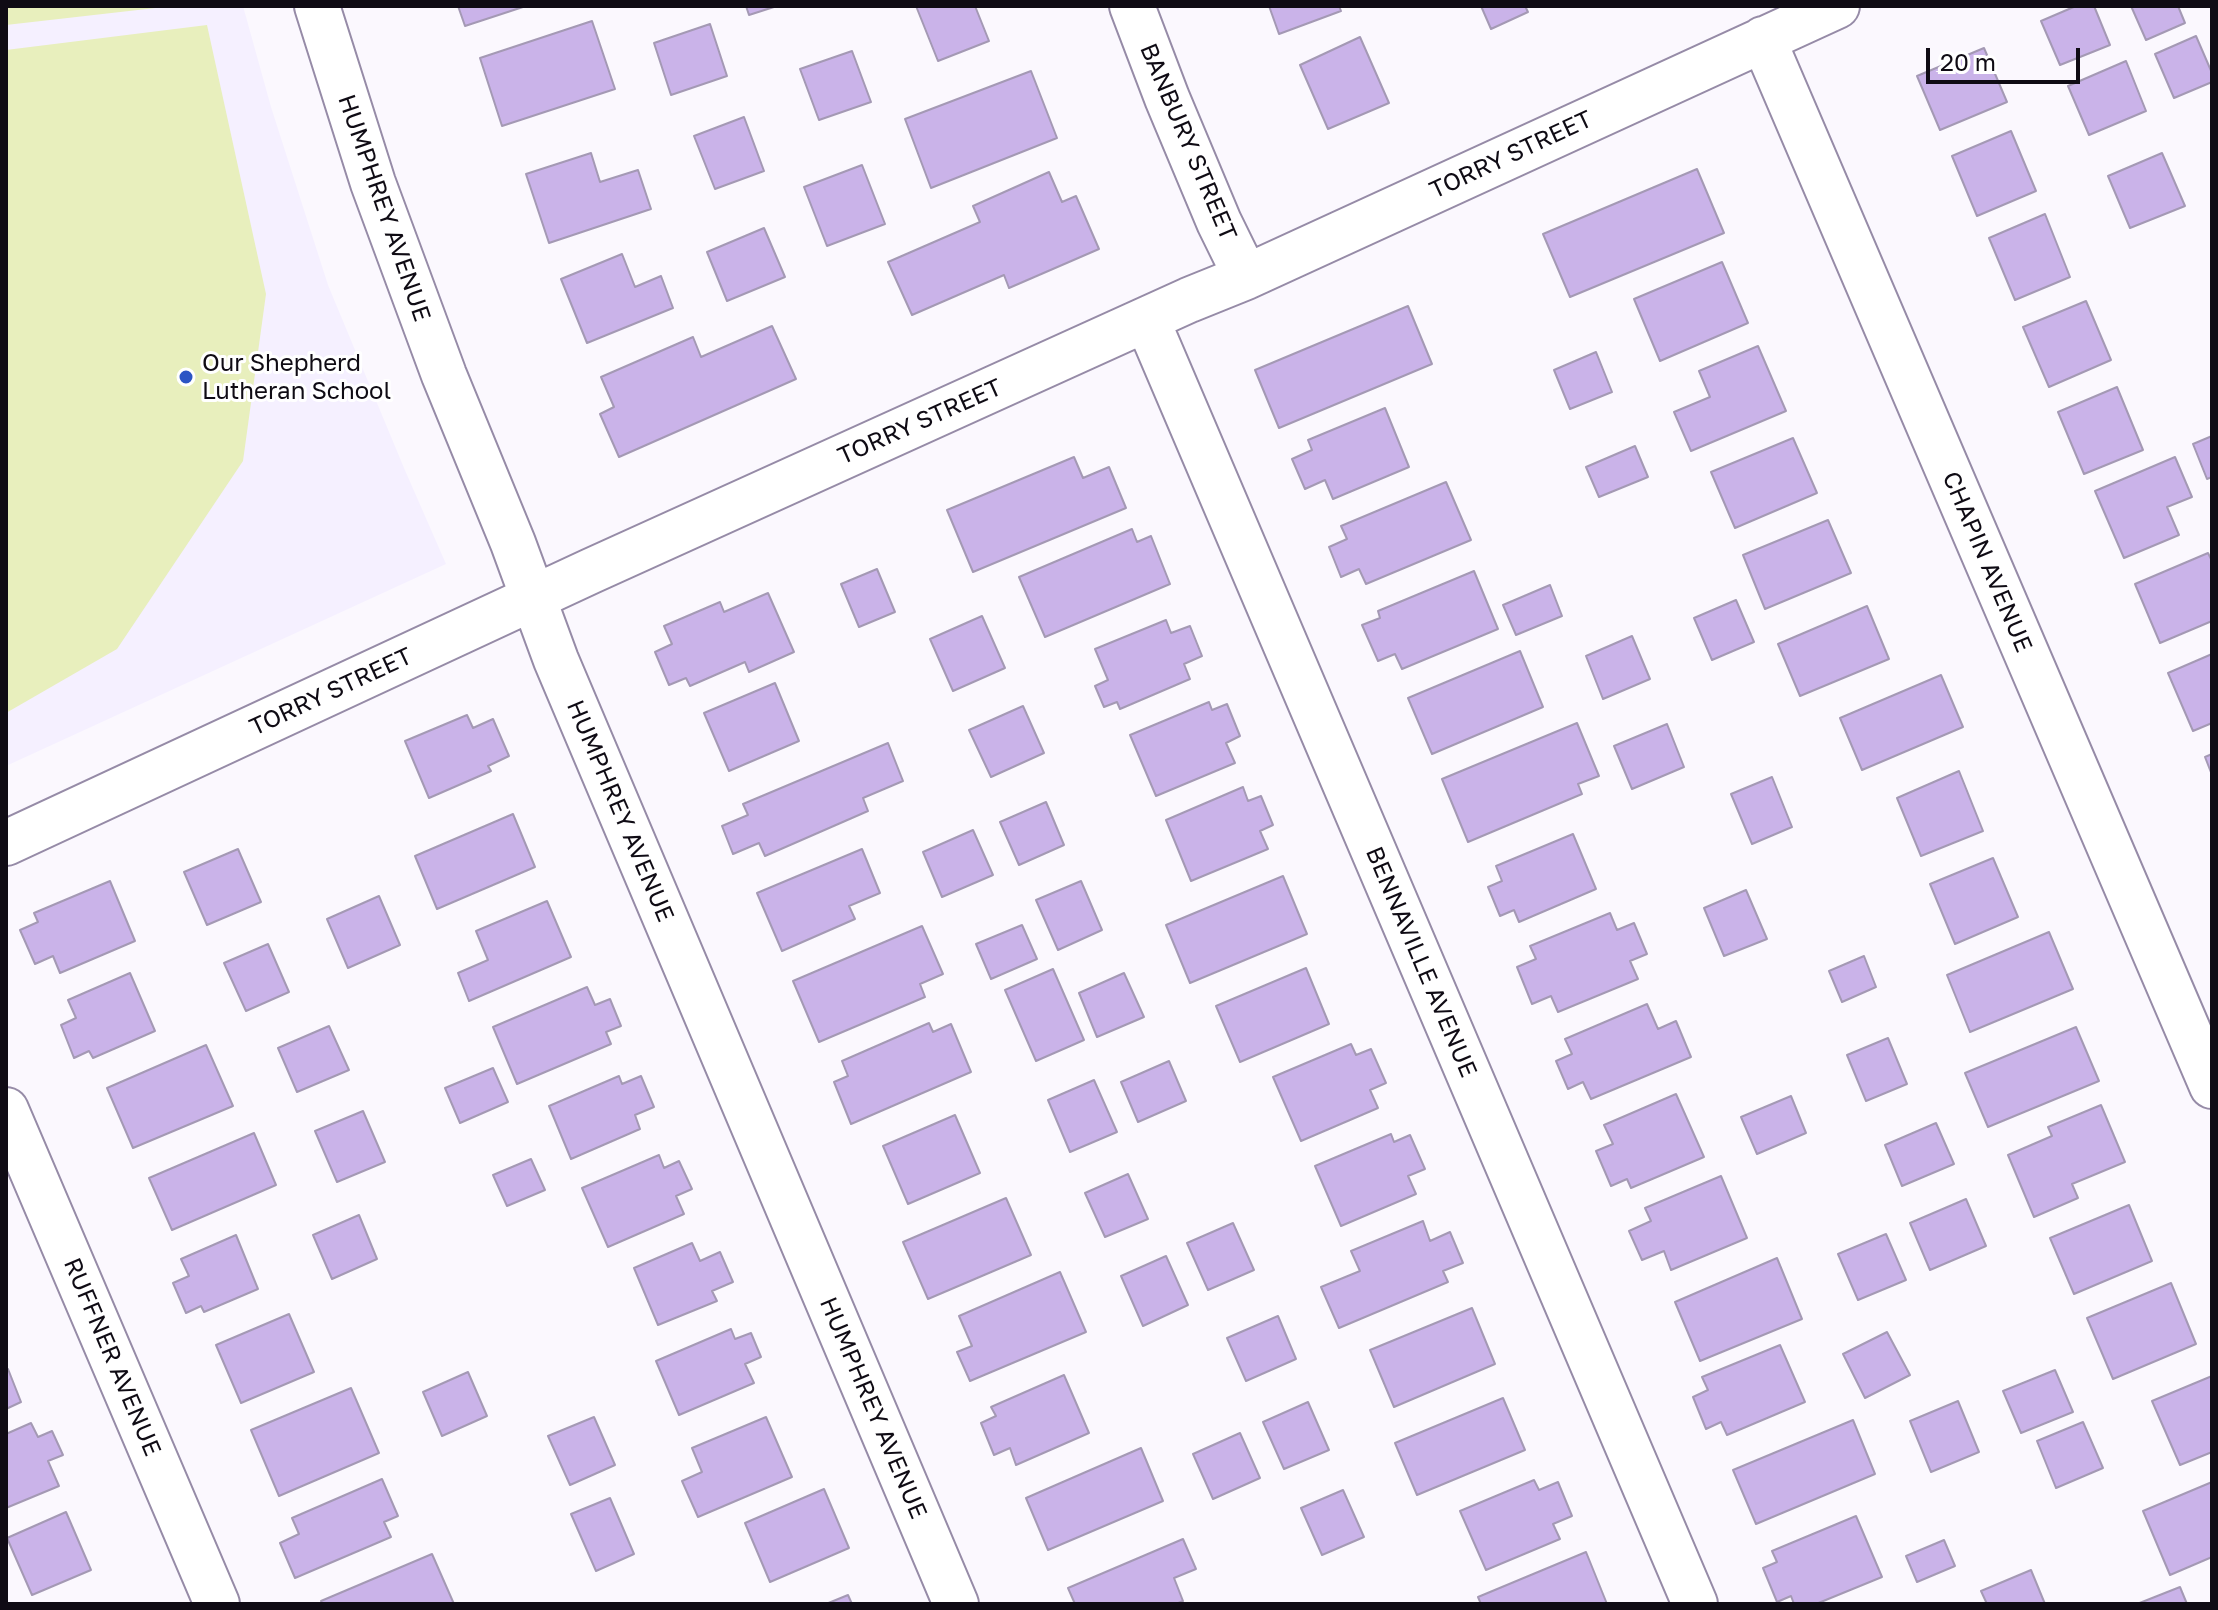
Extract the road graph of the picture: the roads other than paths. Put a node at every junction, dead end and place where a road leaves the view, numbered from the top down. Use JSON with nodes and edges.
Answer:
{"nodes":[{"id":1,"x":317,"y":6,"type":"edge"},
{"id":2,"x":1132,"y":6,"type":"edge"},
{"id":3,"x":1837,"y":6,"type":"edge"},
{"id":4,"x":1763,"y":39,"type":"junction"},
{"id":5,"x":1246,"y":277,"type":"junction"},
{"id":6,"x":1147,"y":320,"type":"junction"},
{"id":7,"x":534,"y":597,"type":"junction"},
{"id":8,"x":6,"y":843,"type":"edge"},
{"id":9,"x":2212,"y":1086,"type":"edge"},
{"id":10,"x":6,"y":1110,"type":"edge"},
{"id":11,"x":217,"y":1604,"type":"edge"},
{"id":12,"x":956,"y":1604,"type":"edge"},
{"id":13,"x":1695,"y":1604,"type":"edge"}],
"edges":[{"from":1,"to":7,"type":"street","name":"HUMPHREY AVENUE"},
{"from":2,"to":5,"type":"street","name":"BANBURY STREET"},
{"from":3,"to":4,"type":"street","name":"TORRY STREET"},
{"from":4,"to":5,"type":"street","name":"TORRY STREET"},
{"from":4,"to":9,"type":"street","name":"CHAPIN AVENUE"},
{"from":5,"to":6,"type":"street","name":"TORRY STREET"},
{"from":6,"to":7,"type":"street","name":"TORRY STREET"},
{"from":6,"to":13,"type":"street","name":"BENNAVILLE AVENUE"},
{"from":7,"to":8,"type":"street","name":"TORRY STREET"},
{"from":7,"to":12,"type":"street","name":"HUMPHREY AVENUE"},
{"from":10,"to":11,"type":"street","name":"RUFFNER AVENUE"}]}
